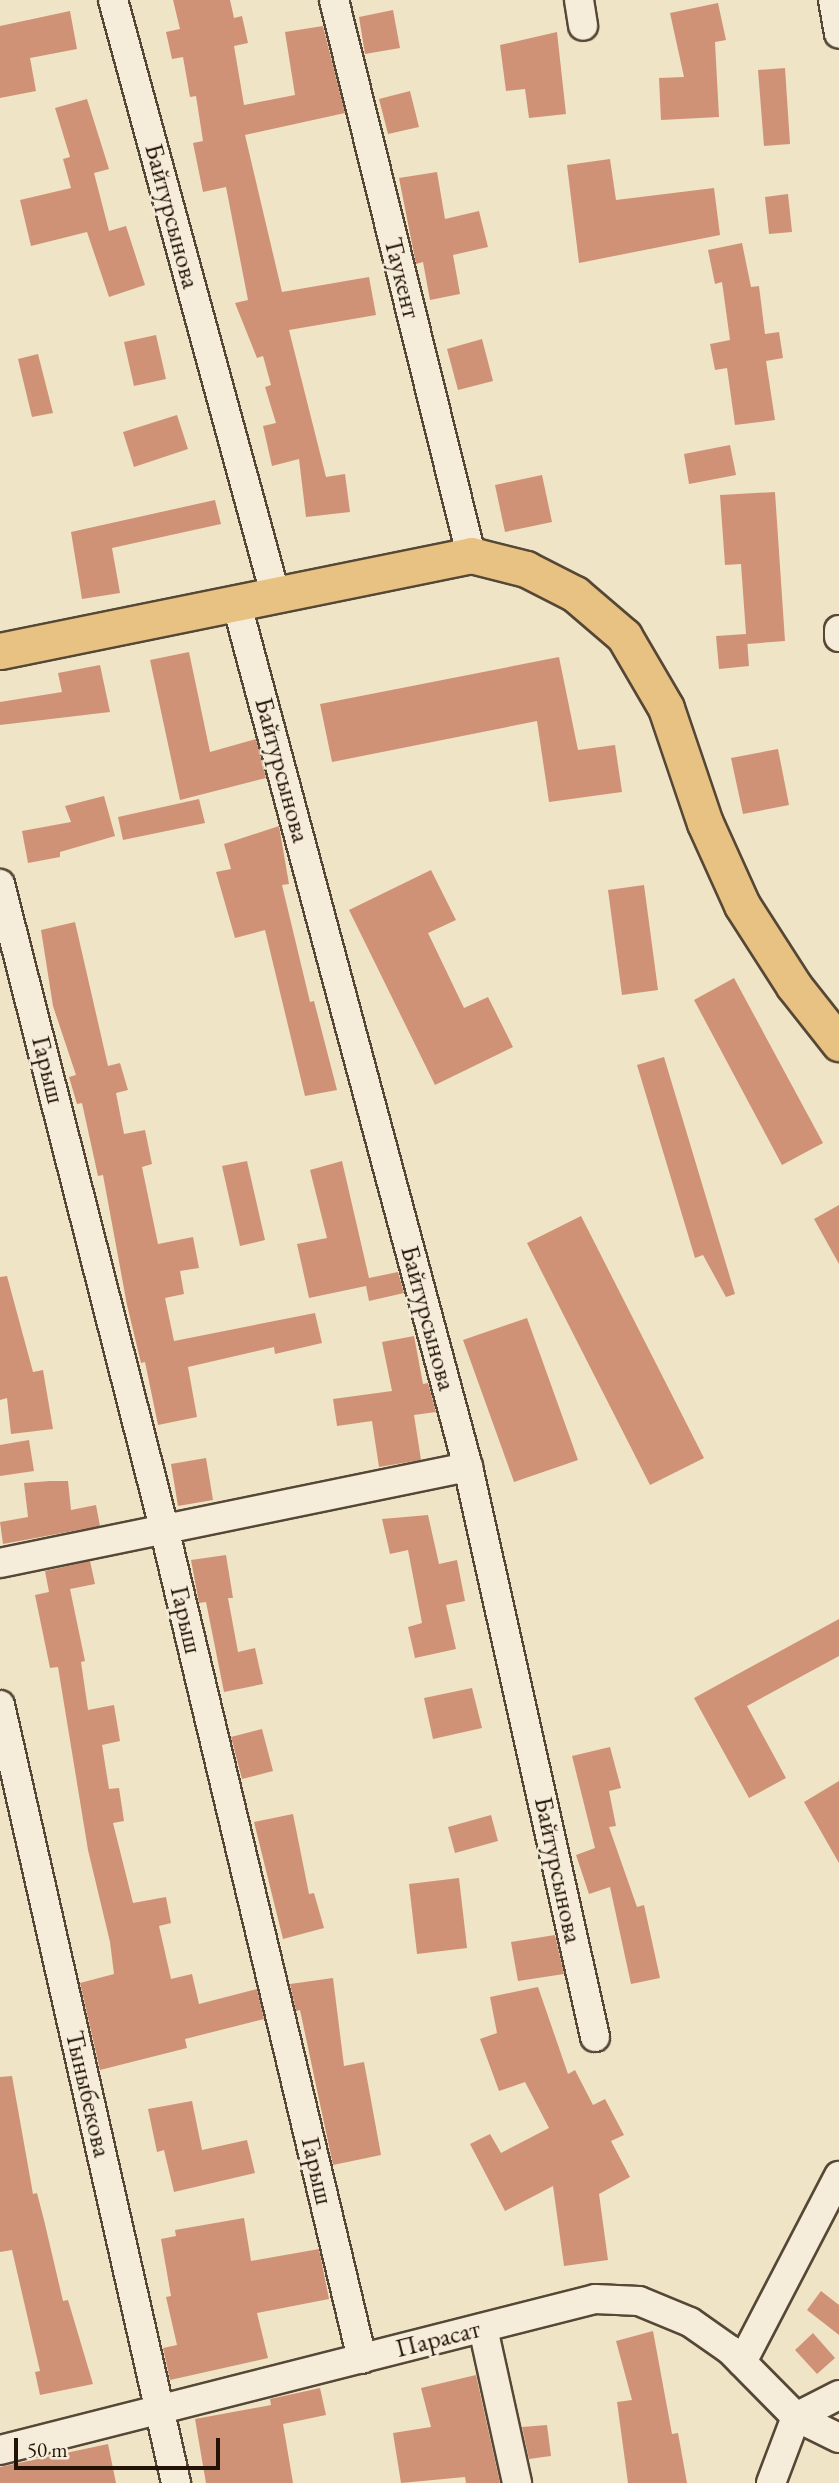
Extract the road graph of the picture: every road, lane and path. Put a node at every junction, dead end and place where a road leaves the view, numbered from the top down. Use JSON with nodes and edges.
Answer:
{"nodes":[{"id":1,"x":113,"y":0,"type":"edge"},
{"id":2,"x":334,"y":0,"type":"edge"},
{"id":3,"x":833,"y":0,"type":"edge"},
{"id":4,"x":839,"y":33,"type":"edge"},
{"id":5,"x":471,"y":555,"type":"junction"},
{"id":6,"x":275,"y":594,"type":"junction"},
{"id":7,"x":237,"y":605,"type":"junction"},
{"id":8,"x":839,"y":630,"type":"edge"},
{"id":9,"x":839,"y":637,"type":"edge"},
{"id":10,"x":0,"y":651,"type":"edge"},
{"id":11,"x":0,"y":884,"type":"edge"},
{"id":12,"x":839,"y":1043,"type":"edge"},
{"id":13,"x":468,"y":1467,"type":"junction"},
{"id":14,"x":165,"y":1532,"type":"junction"},
{"id":15,"x":0,"y":1563,"type":"edge"},
{"id":16,"x":0,"y":1705,"type":"edge"},
{"id":17,"x":595,"y":2037,"type":"dead end"},
{"id":18,"x":839,"y":2176,"type":"edge"},
{"id":19,"x":483,"y":2328,"type":"junction"},
{"id":20,"x":362,"y":2359,"type":"junction"},
{"id":21,"x":742,"y":2362,"type":"junction"},
{"id":22,"x":839,"y":2395,"type":"edge"},
{"id":23,"x":159,"y":2410,"type":"junction"},
{"id":24,"x":796,"y":2417,"type":"junction"},
{"id":25,"x":839,"y":2438,"type":"edge"},
{"id":26,"x":0,"y":2450,"type":"edge"},
{"id":27,"x":176,"y":2483,"type":"edge"},
{"id":28,"x":517,"y":2483,"type":"edge"},
{"id":29,"x":771,"y":2483,"type":"edge"}],
"edges":[{"from":1,"to":6,"type":"street","name":"Байтурсынова"},
{"from":2,"to":5,"type":"street","name":"Таукент"},
{"from":3,"to":4,"type":"street"},
{"from":5,"to":6,"type":"main road"},
{"from":5,"to":12,"type":"main road"},
{"from":6,"to":7,"type":"main road"},
{"from":7,"to":10,"type":"main road"},
{"from":7,"to":13,"type":"street","name":"Байтурсынова"},
{"from":8,"to":9,"type":"street"},
{"from":11,"to":14,"type":"street","name":"Гарыш"},
{"from":13,"to":14,"type":"street"},
{"from":13,"to":17,"type":"street","name":"Байтурсынова"},
{"from":14,"to":15,"type":"street"},
{"from":14,"to":20,"type":"street","name":"Гарыш"},
{"from":16,"to":23,"type":"street","name":"Тыныбекова"},
{"from":18,"to":21,"type":"street"},
{"from":19,"to":20,"type":"street","name":"Парасат"},
{"from":19,"to":21,"type":"street","name":"Парасат"},
{"from":19,"to":28,"type":"street"},
{"from":20,"to":23,"type":"street","name":"Парасат"},
{"from":21,"to":24,"type":"street","name":"Парасат"},
{"from":22,"to":24,"type":"street"},
{"from":23,"to":26,"type":"street","name":"Парасат"},
{"from":23,"to":27,"type":"street","name":"Тыныбекова"},
{"from":24,"to":25,"type":"street","name":"Парасат"},
{"from":24,"to":29,"type":"street"}]}
